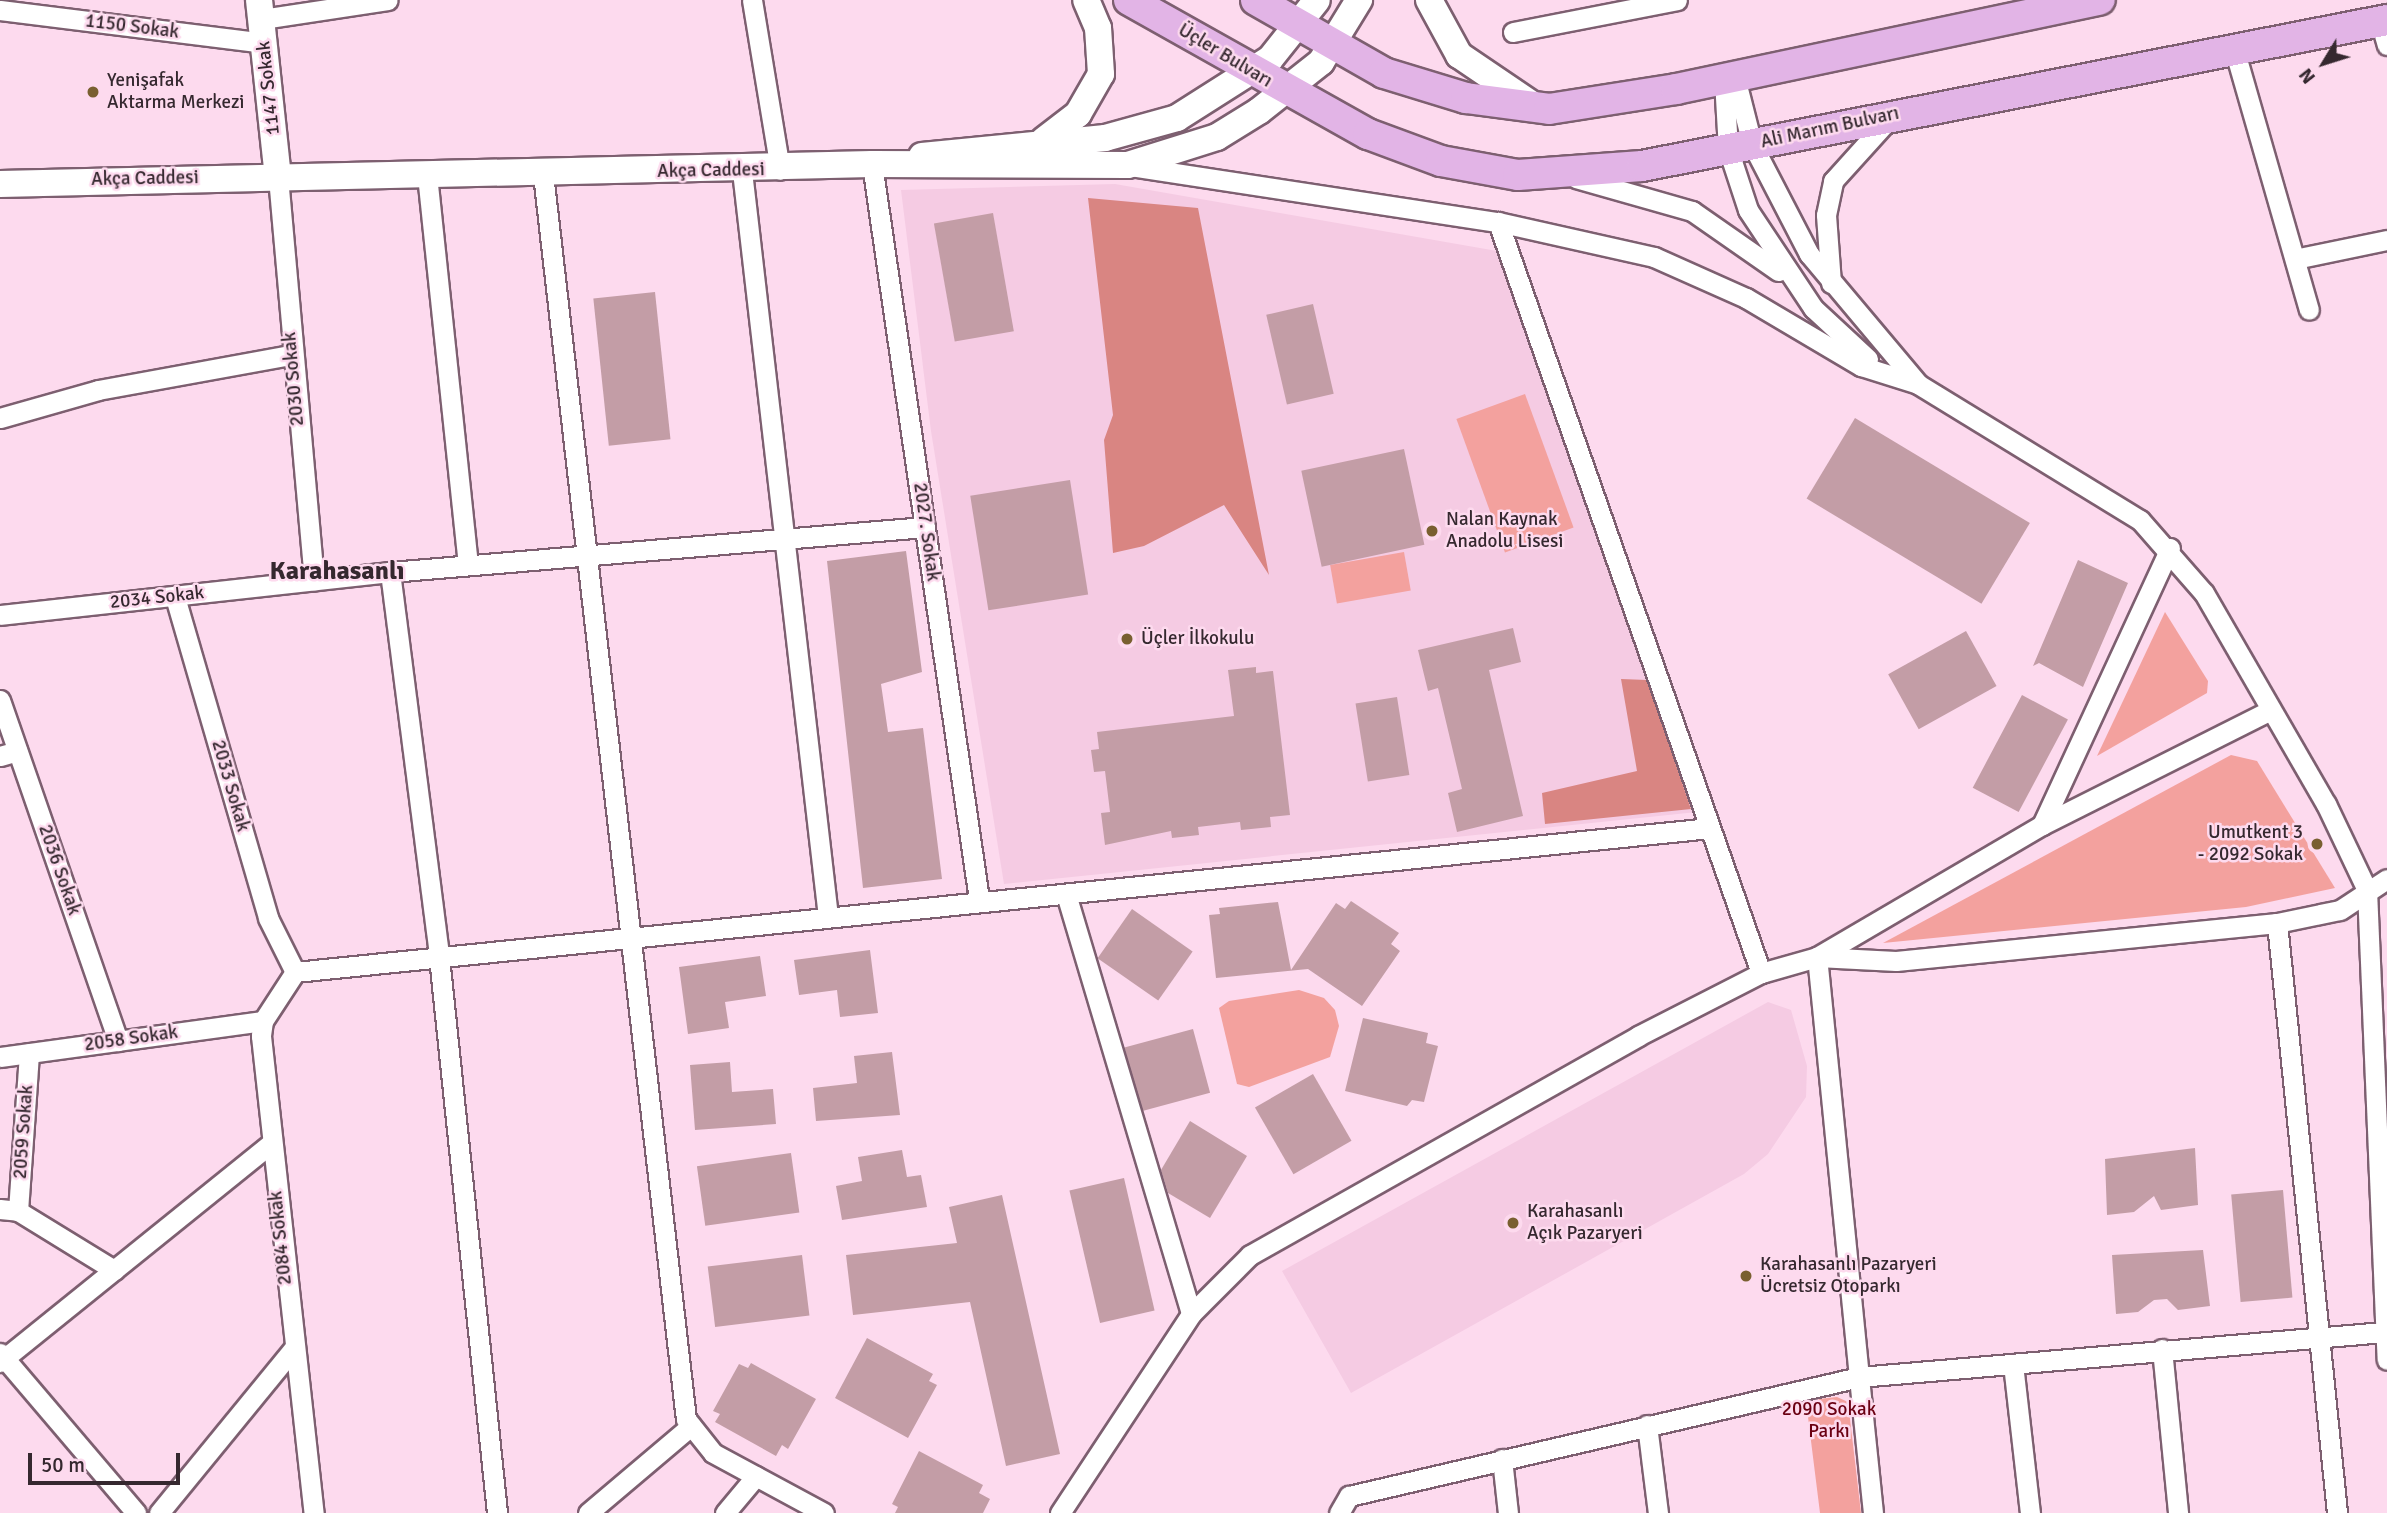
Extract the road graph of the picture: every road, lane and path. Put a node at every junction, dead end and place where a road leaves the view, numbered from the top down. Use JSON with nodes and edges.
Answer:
{"nodes":[{"id":1,"x":388,"y":0,"type":"edge"},
{"id":2,"x":752,"y":0,"type":"edge"},
{"id":3,"x":1086,"y":0,"type":"edge"},
{"id":4,"x":1129,"y":0,"type":"edge"},
{"id":5,"x":1256,"y":0,"type":"edge"},
{"id":6,"x":1317,"y":0,"type":"edge"},
{"id":7,"x":1359,"y":0,"type":"edge"},
{"id":8,"x":1429,"y":0,"type":"edge"},
{"id":9,"x":1677,"y":0,"type":"edge"},
{"id":10,"x":2100,"y":0,"type":"edge"},
{"id":11,"x":0,"y":10,"type":"edge"},
{"id":12,"x":262,"y":21,"type":"edge"},
{"id":13,"x":1301,"y":26,"type":"junction"},
{"id":14,"x":2385,"y":29,"type":"edge"},
{"id":15,"x":1513,"y":32,"type":"dead end"},
{"id":16,"x":1332,"y":45,"type":"junction"},
{"id":17,"x":2235,"y":52,"type":"junction"},
{"id":18,"x":1252,"y":73,"type":"junction"},
{"id":19,"x":1729,"y":78,"type":"junction"},
{"id":20,"x":1284,"y":91,"type":"junction"},
{"id":21,"x":1549,"y":109,"type":"junction"},
{"id":22,"x":1896,"y":113,"type":"junction"},
{"id":23,"x":1043,"y":140,"type":"junction"},
{"id":24,"x":1740,"y":147,"type":"junction"},
{"id":25,"x":872,"y":164,"type":"junction"},
{"id":26,"x":1128,"y":166,"type":"junction"},
{"id":27,"x":780,"y":170,"type":"junction"},
{"id":28,"x":742,"y":171,"type":"junction"},
{"id":29,"x":543,"y":174,"type":"junction"},
{"id":30,"x":1558,"y":174,"type":"junction"},
{"id":31,"x":427,"y":175,"type":"junction"},
{"id":32,"x":278,"y":177,"type":"junction"},
{"id":33,"x":0,"y":184,"type":"edge"},
{"id":34,"x":1498,"y":222,"type":"junction"},
{"id":35,"x":2387,"y":240,"type":"edge"},
{"id":36,"x":2295,"y":259,"type":"junction"},
{"id":37,"x":1831,"y":283,"type":"junction"},
{"id":38,"x":1796,"y":286,"type":"junction"},
{"id":39,"x":2309,"y":310,"type":"dead end"},
{"id":40,"x":291,"y":355,"type":"junction"},
{"id":41,"x":1892,"y":375,"type":"junction"},
{"id":42,"x":1918,"y":384,"type":"junction"},
{"id":43,"x":0,"y":418,"type":"edge"},
{"id":44,"x":925,"y":527,"type":"junction"},
{"id":45,"x":788,"y":541,"type":"junction"},
{"id":46,"x":2170,"y":548,"type":"junction"},
{"id":47,"x":584,"y":555,"type":"junction"},
{"id":48,"x":468,"y":565,"type":"junction"},
{"id":49,"x":390,"y":572,"type":"junction"},
{"id":50,"x":314,"y":580,"type":"junction"},
{"id":51,"x":175,"y":597,"type":"junction"},
{"id":52,"x":0,"y":615,"type":"edge"},
{"id":53,"x":0,"y":700,"type":"edge"},
{"id":54,"x":2271,"y":710,"type":"junction"},
{"id":55,"x":9,"y":753,"type":"edge"},
{"id":56,"x":2042,"y":825,"type":"junction"},
{"id":57,"x":1709,"y":828,"type":"junction"},
{"id":58,"x":2387,"y":879,"type":"edge"},
{"id":59,"x":2367,"y":890,"type":"junction"},
{"id":60,"x":1066,"y":894,"type":"junction"},
{"id":61,"x":979,"y":899,"type":"junction"},
{"id":62,"x":828,"y":916,"type":"junction"},
{"id":63,"x":2277,"y":923,"type":"junction"},
{"id":64,"x":628,"y":937,"type":"junction"},
{"id":65,"x":439,"y":957,"type":"junction"},
{"id":66,"x":1817,"y":957,"type":"junction"},
{"id":67,"x":295,"y":972,"type":"junction"},
{"id":68,"x":1761,"y":973,"type":"junction"},
{"id":69,"x":263,"y":1021,"type":"junction"},
{"id":70,"x":118,"y":1041,"type":"junction"},
{"id":71,"x":29,"y":1053,"type":"junction"},
{"id":72,"x":0,"y":1057,"type":"edge"},
{"id":73,"x":270,"y":1144,"type":"junction"},
{"id":74,"x":9,"y":1210,"type":"edge"},
{"id":75,"x":114,"y":1270,"type":"junction"},
{"id":76,"x":1191,"y":1314,"type":"junction"},
{"id":77,"x":2384,"y":1332,"type":"junction"},
{"id":78,"x":2318,"y":1339,"type":"junction"},
{"id":79,"x":293,"y":1349,"type":"junction"},
{"id":80,"x":2162,"y":1349,"type":"junction"},
{"id":81,"x":1,"y":1358,"type":"edge"},
{"id":82,"x":2387,"y":1360,"type":"edge"},
{"id":83,"x":2012,"y":1364,"type":"junction"},
{"id":84,"x":1859,"y":1377,"type":"junction"},
{"id":85,"x":1647,"y":1425,"type":"junction"},
{"id":86,"x":691,"y":1426,"type":"junction"},
{"id":87,"x":1502,"y":1460,"type":"junction"},
{"id":88,"x":756,"y":1476,"type":"junction"},
{"id":89,"x":1350,"y":1504,"type":"edge"},
{"id":90,"x":136,"y":1513,"type":"edge"},
{"id":91,"x":159,"y":1513,"type":"edge"},
{"id":92,"x":314,"y":1513,"type":"edge"},
{"id":93,"x":497,"y":1513,"type":"edge"},
{"id":94,"x":588,"y":1513,"type":"edge"},
{"id":95,"x":724,"y":1513,"type":"edge"},
{"id":96,"x":824,"y":1513,"type":"edge"},
{"id":97,"x":1060,"y":1513,"type":"edge"},
{"id":98,"x":1339,"y":1513,"type":"edge"},
{"id":99,"x":1508,"y":1513,"type":"edge"},
{"id":100,"x":1658,"y":1513,"type":"edge"},
{"id":101,"x":1873,"y":1513,"type":"edge"},
{"id":102,"x":2030,"y":1513,"type":"edge"},
{"id":103,"x":2178,"y":1513,"type":"edge"},
{"id":104,"x":2337,"y":1513,"type":"edge"}],
"edges":[{"from":1,"to":12,"type":"street","name":"1150 Sokak"},
{"from":2,"to":27,"type":"street"},
{"from":3,"to":23,"type":"street"},
{"from":4,"to":18,"type":"main road","name":"Üçler Bulvarı"},
{"from":5,"to":13,"type":"main road"},
{"from":6,"to":13,"type":"street"},
{"from":7,"to":16,"type":"street","name":"Akça Caddesi"},
{"from":8,"to":21,"type":"street"},
{"from":9,"to":15,"type":"street"},
{"from":10,"to":19,"type":"main road"},
{"from":11,"to":12,"type":"street","name":"1150 Sokak"},
{"from":12,"to":32,"type":"street","name":"1147 Sokak"},
{"from":13,"to":16,"type":"main road"},
{"from":13,"to":18,"type":"street"},
{"from":14,"to":17,"type":"main road","name":"Ali Marım Bulvarı"},
{"from":16,"to":20,"type":"street","name":"Akça Caddesi"},
{"from":16,"to":21,"type":"main road"},
{"from":17,"to":22,"type":"main road","name":"Ali Marım Bulvarı"},
{"from":17,"to":36,"type":"street"},
{"from":18,"to":20,"type":"main road","name":"Üçler Bulvarı"},
{"from":18,"to":23,"type":"street"},
{"from":19,"to":21,"type":"main road"},
{"from":19,"to":24,"type":"street"},
{"from":20,"to":26,"type":"street","name":"Akça Caddesi"},
{"from":20,"to":30,"type":"main road","name":"Ali Marım Bulvarı"},
{"from":22,"to":24,"type":"main road","name":"Ali Marım Bulvarı"},
{"from":22,"to":37,"type":"street"},
{"from":23,"to":25,"type":"street"},
{"from":24,"to":30,"type":"main road","name":"Ali Marım Bulvarı"},
{"from":24,"to":37,"type":"street"},
{"from":24,"to":38,"type":"street"},
{"from":25,"to":26,"type":"street","name":"Akça Caddesi"},
{"from":25,"to":27,"type":"street","name":"Akça Caddesi"},
{"from":25,"to":44,"type":"street","name":"2027. Sokak"},
{"from":26,"to":34,"type":"street"},
{"from":27,"to":28,"type":"street","name":"Akça Caddesi"},
{"from":28,"to":29,"type":"street","name":"Akça Caddesi"},
{"from":28,"to":45,"type":"street"},
{"from":29,"to":31,"type":"street","name":"Akça Caddesi"},
{"from":29,"to":47,"type":"street"},
{"from":30,"to":38,"type":"street"},
{"from":31,"to":32,"type":"street","name":"Akça Caddesi"},
{"from":31,"to":48,"type":"street"},
{"from":32,"to":33,"type":"street","name":"Akça Caddesi"},
{"from":32,"to":40,"type":"street","name":"2030 Sokak"},
{"from":34,"to":41,"type":"street"},
{"from":34,"to":57,"type":"street"},
{"from":35,"to":36,"type":"street"},
{"from":36,"to":39,"type":"street"},
{"from":37,"to":42,"type":"street"},
{"from":38,"to":41,"type":"street"},
{"from":40,"to":43,"type":"street"},
{"from":40,"to":50,"type":"street","name":"2030 Sokak"},
{"from":41,"to":42,"type":"street"},
{"from":42,"to":46,"type":"street"},
{"from":44,"to":45,"type":"street","name":"2034 Sokak"},
{"from":44,"to":61,"type":"street","name":"2027. Sokak"},
{"from":45,"to":47,"type":"street","name":"2034 Sokak"},
{"from":45,"to":62,"type":"street"},
{"from":46,"to":54,"type":"street"},
{"from":46,"to":56,"type":"street"},
{"from":47,"to":48,"type":"street","name":"2034 Sokak"},
{"from":47,"to":64,"type":"street"},
{"from":48,"to":49,"type":"street","name":"2034 Sokak"},
{"from":49,"to":50,"type":"street","name":"2034 Sokak"},
{"from":49,"to":65,"type":"street"},
{"from":50,"to":51,"type":"street","name":"2034 Sokak"},
{"from":51,"to":52,"type":"street","name":"2034 Sokak"},
{"from":51,"to":67,"type":"street","name":"2033 Sokak"},
{"from":53,"to":55,"type":"street","name":"2036 Sokak"},
{"from":54,"to":56,"type":"street"},
{"from":54,"to":59,"type":"street"},
{"from":55,"to":70,"type":"street","name":"2036 Sokak"},
{"from":56,"to":66,"type":"street"},
{"from":57,"to":60,"type":"street"},
{"from":57,"to":68,"type":"street"},
{"from":58,"to":59,"type":"street"},
{"from":59,"to":63,"type":"street"},
{"from":59,"to":77,"type":"street"},
{"from":60,"to":61,"type":"street"},
{"from":60,"to":76,"type":"street"},
{"from":61,"to":62,"type":"street"},
{"from":62,"to":64,"type":"street"},
{"from":63,"to":66,"type":"street"},
{"from":63,"to":78,"type":"street"},
{"from":64,"to":65,"type":"street"},
{"from":64,"to":86,"type":"street"},
{"from":65,"to":67,"type":"street"},
{"from":65,"to":93,"type":"street"},
{"from":66,"to":68,"type":"street"},
{"from":66,"to":84,"type":"street"},
{"from":67,"to":69,"type":"street"},
{"from":68,"to":76,"type":"street"},
{"from":69,"to":70,"type":"street","name":"2058 Sokak"},
{"from":69,"to":73,"type":"street","name":"2084 Sokak"},
{"from":70,"to":71,"type":"street","name":"2058 Sokak"},
{"from":71,"to":72,"type":"street","name":"2058 Sokak"},
{"from":71,"to":74,"type":"street","name":"2059 Sokak"},
{"from":73,"to":75,"type":"street"},
{"from":73,"to":79,"type":"street","name":"2084 Sokak"},
{"from":74,"to":75,"type":"street"},
{"from":75,"to":81,"type":"street"},
{"from":76,"to":97,"type":"street"},
{"from":77,"to":78,"type":"street"},
{"from":77,"to":82,"type":"street"},
{"from":78,"to":80,"type":"street"},
{"from":78,"to":104,"type":"street"},
{"from":79,"to":91,"type":"street"},
{"from":79,"to":92,"type":"street","name":"2084 Sokak"},
{"from":80,"to":83,"type":"street"},
{"from":80,"to":103,"type":"street"},
{"from":81,"to":90,"type":"street"},
{"from":83,"to":84,"type":"street"},
{"from":83,"to":102,"type":"street"},
{"from":84,"to":85,"type":"street"},
{"from":84,"to":101,"type":"street"},
{"from":85,"to":87,"type":"street"},
{"from":85,"to":100,"type":"street"},
{"from":86,"to":88,"type":"street"},
{"from":86,"to":94,"type":"street"},
{"from":87,"to":89,"type":"street"},
{"from":87,"to":99,"type":"street"},
{"from":88,"to":95,"type":"street"},
{"from":88,"to":96,"type":"street"},
{"from":89,"to":98,"type":"street"}]}
